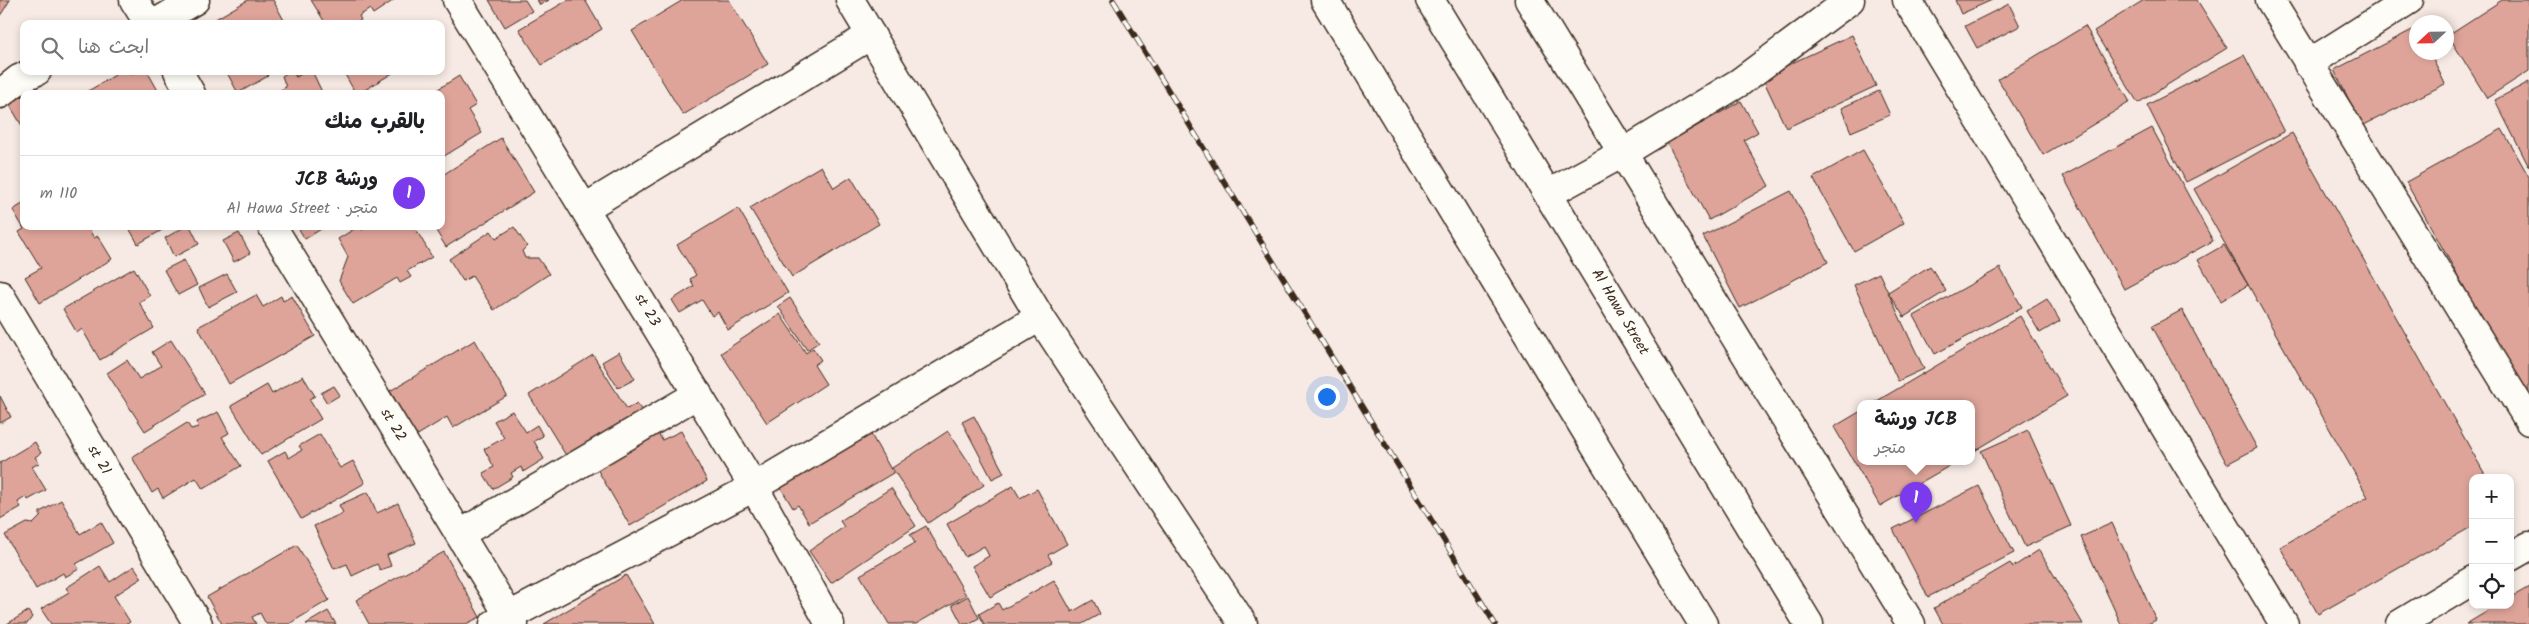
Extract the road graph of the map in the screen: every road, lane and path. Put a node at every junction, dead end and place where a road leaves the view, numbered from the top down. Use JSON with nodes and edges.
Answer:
{"nodes":[{"id":1,"x":134,"y":0,"type":"edge"},
{"id":2,"x":195,"y":0,"type":"edge"},
{"id":3,"x":457,"y":0,"type":"edge"},
{"id":4,"x":850,"y":0,"type":"edge"},
{"id":5,"x":1325,"y":0,"type":"edge"},
{"id":6,"x":1430,"y":0,"type":"edge"},
{"id":7,"x":1530,"y":0,"type":"edge"},
{"id":8,"x":1850,"y":0,"type":"edge"},
{"id":9,"x":1907,"y":0,"type":"edge"},
{"id":10,"x":2270,"y":0,"type":"edge"},
{"id":11,"x":2409,"y":0,"type":"edge"},
{"id":12,"x":146,"y":20,"type":"edge"},
{"id":13,"x":161,"y":20,"type":"edge"},
{"id":14,"x":871,"y":35,"type":"junction"},
{"id":15,"x":2308,"y":64,"type":"junction"},
{"id":16,"x":27,"y":75,"type":"edge"},
{"id":17,"x":180,"y":75,"type":"edge"},
{"id":18,"x":189,"y":90,"type":"edge"},
{"id":19,"x":0,"y":94,"type":"edge"},
{"id":20,"x":1623,"y":153,"type":"junction"},
{"id":21,"x":1548,"y":194,"type":"junction"},
{"id":22,"x":585,"y":208,"type":"junction"},
{"id":23,"x":274,"y":230,"type":"edge"},
{"id":24,"x":0,"y":295,"type":"edge"},
{"id":25,"x":1040,"y":317,"type":"junction"},
{"id":26,"x":698,"y":394,"type":"junction"},
{"id":27,"x":2529,"y":421,"type":"edge"},
{"id":28,"x":754,"y":487,"type":"junction"},
{"id":29,"x":460,"y":534,"type":"junction"},
{"id":30,"x":2529,"y":546,"type":"edge"},
{"id":31,"x":2514,"y":555,"type":"edge"},
{"id":32,"x":2469,"y":582,"type":"edge"},
{"id":33,"x":506,"y":621,"type":"edge"},
{"id":34,"x":198,"y":624,"type":"edge"},
{"id":35,"x":830,"y":624,"type":"edge"},
{"id":36,"x":1243,"y":624,"type":"edge"},
{"id":37,"x":1703,"y":624,"type":"edge"},
{"id":38,"x":1809,"y":624,"type":"edge"},
{"id":39,"x":1911,"y":624,"type":"edge"},
{"id":40,"x":2284,"y":624,"type":"edge"},
{"id":41,"x":2400,"y":624,"type":"edge"}],
"edges":[{"from":1,"to":12,"type":"main road"},
{"from":2,"to":13,"type":"main road"},
{"from":3,"to":22,"type":"main road","name":"st 23"},
{"from":4,"to":14,"type":"main road"},
{"from":5,"to":37,"type":"main road"},
{"from":6,"to":21,"type":"main road","name":"Al Hawa Street"},
{"from":7,"to":20,"type":"main road"},
{"from":8,"to":20,"type":"main road"},
{"from":9,"to":40,"type":"main road"},
{"from":10,"to":15,"type":"main road"},
{"from":11,"to":15,"type":"main road"},
{"from":14,"to":22,"type":"main road"},
{"from":14,"to":25,"type":"main road"},
{"from":15,"to":27,"type":"main road"},
{"from":16,"to":19,"type":"main road"},
{"from":17,"to":18,"type":"main road"},
{"from":20,"to":21,"type":"main road"},
{"from":20,"to":39,"type":"main road"},
{"from":21,"to":38,"type":"main road","name":"Al Hawa Street"},
{"from":22,"to":26,"type":"main road","name":"st 23"},
{"from":23,"to":29,"type":"main road","name":"st 22"},
{"from":24,"to":34,"type":"main road","name":"st 21"},
{"from":25,"to":28,"type":"main road"},
{"from":25,"to":36,"type":"main road"},
{"from":26,"to":28,"type":"main road","name":"st 23"},
{"from":26,"to":29,"type":"main road"},
{"from":28,"to":33,"type":"main road"},
{"from":28,"to":35,"type":"main road","name":"st 23"},
{"from":29,"to":33,"type":"main road","name":"st 22"},
{"from":30,"to":31,"type":"main road"},
{"from":32,"to":41,"type":"main road"}]}
